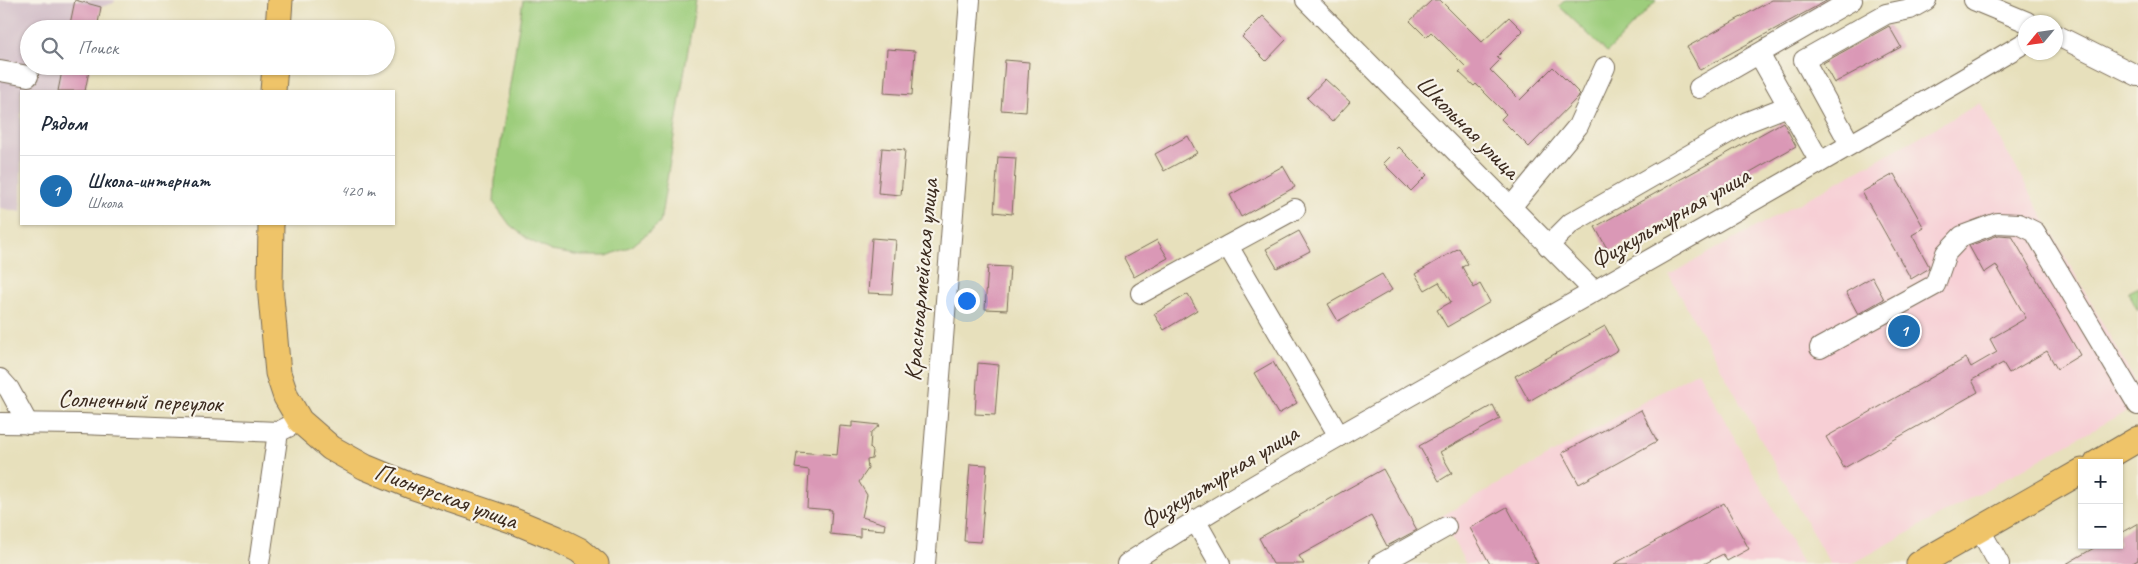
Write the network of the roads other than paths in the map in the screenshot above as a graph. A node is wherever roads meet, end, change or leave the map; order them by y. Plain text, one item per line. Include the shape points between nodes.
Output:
1 (280, 0) edge
2 (970, 0) edge
3 (1306, 0) edge
4 (1852, 0) edge
5 (1926, 0) edge
6 (1974, 0) edge
7 (2018, 18) edge
8 (279, 20) edge
9 (2063, 38) edge
10 (2018, 47) edge
11 (1759, 54) junction
12 (1605, 67) dead end
13 (0, 71) edge
14 (20, 75) edge
15 (22, 75) edge
16 (274, 75) edge
17 (28, 76) dead end
18 (2138, 76) edge
19 (1699, 88) dead end
20 (273, 90) edge
21 (1788, 106) junction
22 (1850, 144) junction
23 (1820, 162) junction
24 (1510, 207) junction
25 (1295, 209) dead end
26 (271, 225) edge
27 (1228, 246) junction
28 (1548, 246) junction
29 (1594, 291) junction
30 (1141, 294) dead end
31 (1820, 348) dead end
32 (0, 379) edge
33 (2138, 405) edge
34 (300, 421) junction
35 (0, 423) edge
36 (28, 424) junction
37 (278, 432) junction
38 (1338, 436) junction
39 (2138, 439) edge
40 (2104, 459) edge
41 (2078, 473) edge
42 (1195, 520) junction
43 (1446, 527) dead end
44 (1980, 530) junction
45 (258, 564) edge
46 (596, 564) edge
47 (925, 564) edge
48 (1127, 564) edge
49 (1220, 564) edge
50 (1380, 564) edge
51 (1920, 564) edge
52 (2000, 564) edge

1 - 8 main road
2 - 47 street, Красноармейская улица
3 - 24 street, Школьная улица
4 - 11 street
5 - 22 street via 1910,10 1886,14 1804,60
6 - 7 street
9 - 18 street
10 - 22 street, Физкультурная улица
11 - 19 street
11 - 21 street
12 - 24 street via 1578,126
13 - 14 street
15 - 17 street
16 - 20 main road
21 - 23 street
21 - 28 street via 1747,122 1579,218
22 - 23 street, Физкультурная улица
23 - 29 street, Физкультурная улица
24 - 28 street, Школьная улица
25 - 27 street
26 - 34 main road, Пионерская улица via 270,286 278,373 286,397
27 - 30 street
27 - 38 street, Физкультурная улица
28 - 29 street, Школьная улица
29 - 38 street, Физкультурная улица
31 - 33 street via 1935,285 1946,253 1962,236 1996,223 2019,224 2035,232
32 - 36 street
34 - 37 street
34 - 46 main road, Пионерская улица via 331,448 365,467 555,538 579,550
35 - 36 street, Солнечный переулок
36 - 37 street, Солнечный переулок
37 - 45 street
38 - 42 street, Физкультурная улица
39 - 40 main road
41 - 44 main road
42 - 48 street, Физкультурная улица
42 - 49 street
43 - 50 street
44 - 51 main road
44 - 52 street

